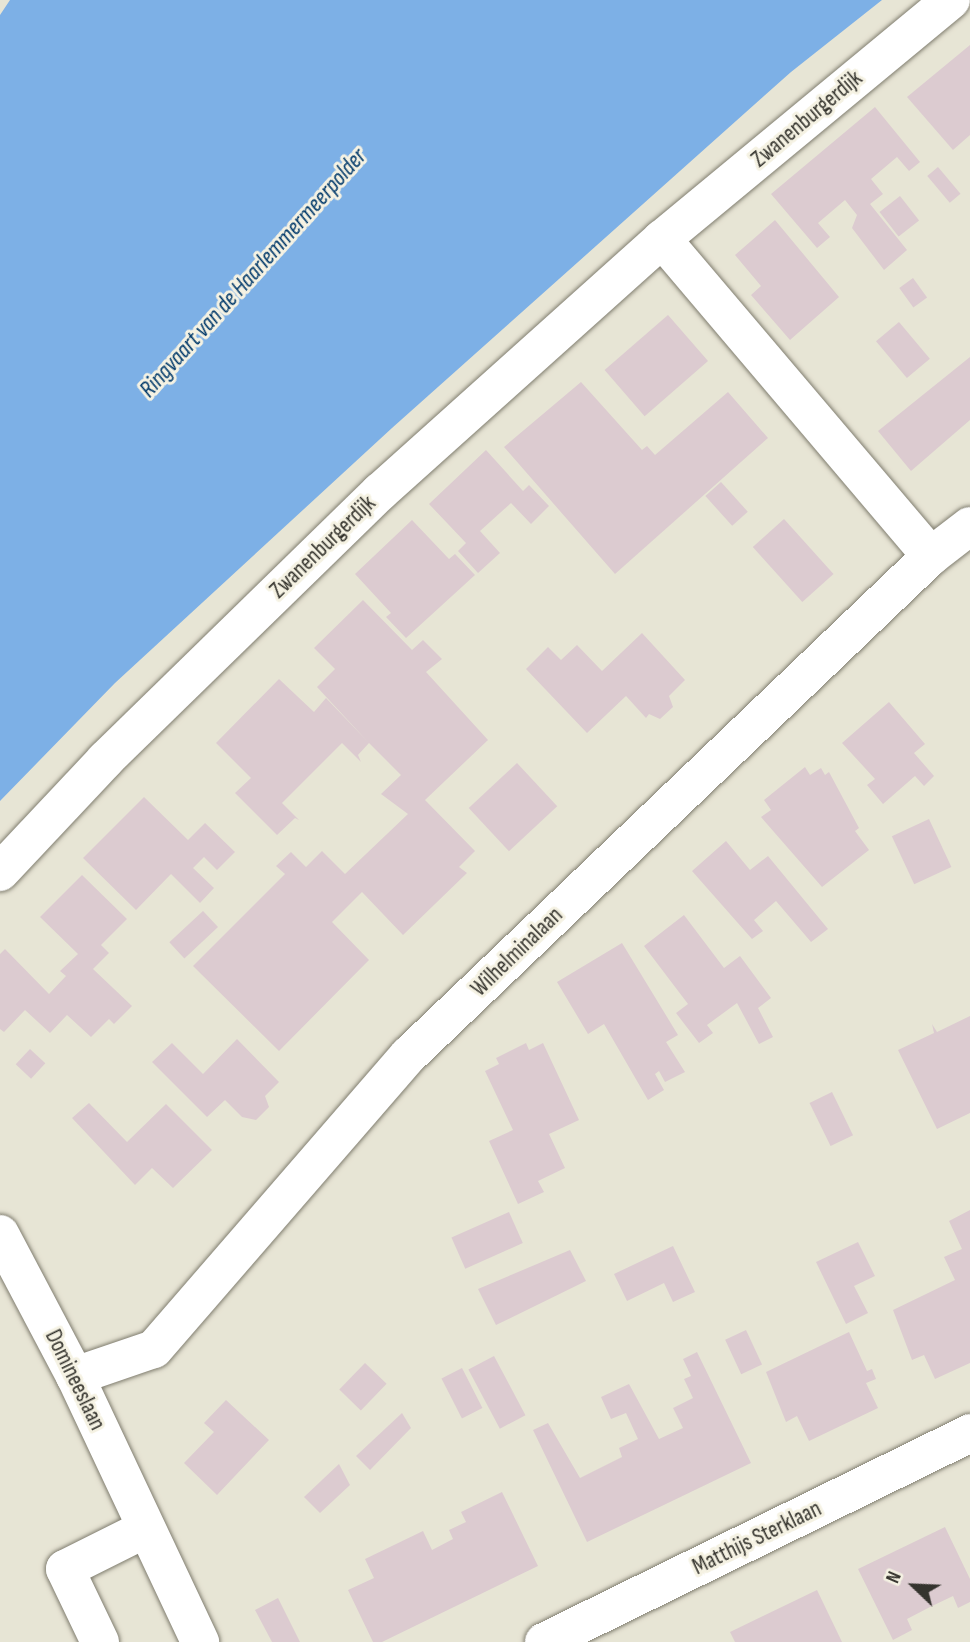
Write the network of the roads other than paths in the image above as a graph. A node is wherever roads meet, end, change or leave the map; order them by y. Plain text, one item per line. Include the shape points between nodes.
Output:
1 (951, 0) edge
2 (662, 239) junction
3 (970, 526) edge
4 (931, 556) junction
5 (0, 872) edge
6 (0, 1234) edge
7 (75, 1376) junction
8 (970, 1433) edge
9 (145, 1529) junction
10 (100, 1642) edge
11 (200, 1642) edge
12 (544, 1642) edge

1 - 2 street, Zwanenburgerdijk
2 - 4 street
2 - 5 street, Zwanenburgerdijk via 380,492 105,760
3 - 4 street, Wilhelminalaan
4 - 7 street, Wilhelminalaan via 409,1055 154,1349
6 - 7 street, Domineeslaan
7 - 9 street, Domineeslaan
8 - 12 street, Matthijs Sterklaan
9 - 10 street via 65,1569
9 - 11 street, Domineeslaan

